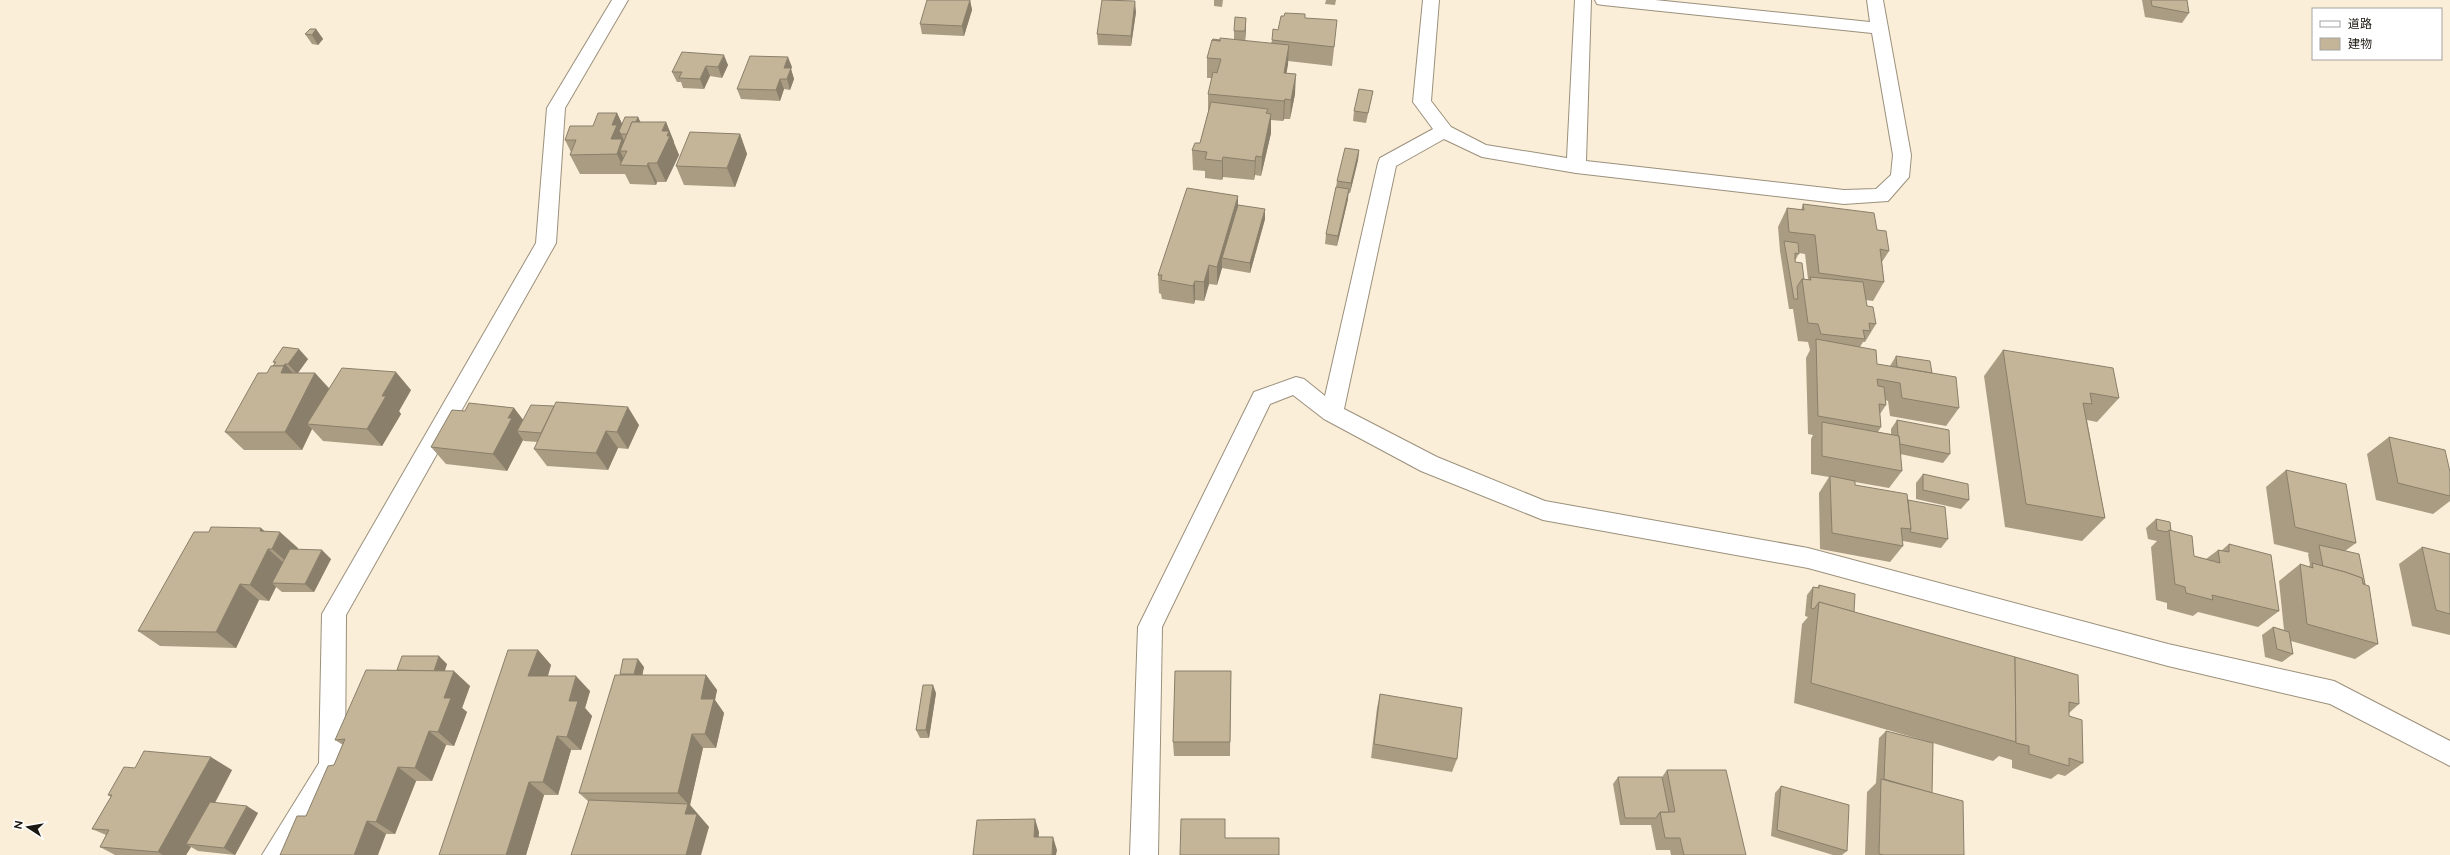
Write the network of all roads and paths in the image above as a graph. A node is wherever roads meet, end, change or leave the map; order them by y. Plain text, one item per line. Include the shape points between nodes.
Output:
1 (620, 0) edge
2 (1431, 0) edge
3 (1583, 0) edge
4 (1603, 0) edge
5 (1875, 0) edge
6 (1880, 28) junction
7 (1444, 131) junction
8 (1576, 166) junction
9 (1332, 413) junction
10 (2450, 754) edge
11 (276, 855) edge
12 (1144, 855) edge

1 - 11 street via 556,108 546,243 334,614 332,766
2 - 7 street via 1422,102
3 - 8 street
4 - 6 street
5 - 6 street
6 - 8 street via 1902,155 1900,177 1881,196 1844,197
7 - 8 street via 1482,151
7 - 9 street via 1387,163
9 - 10 street via 1429,464 1543,510 1808,558 2168,655 2334,693
9 - 12 street via 1296,385 1262,398 1150,627

